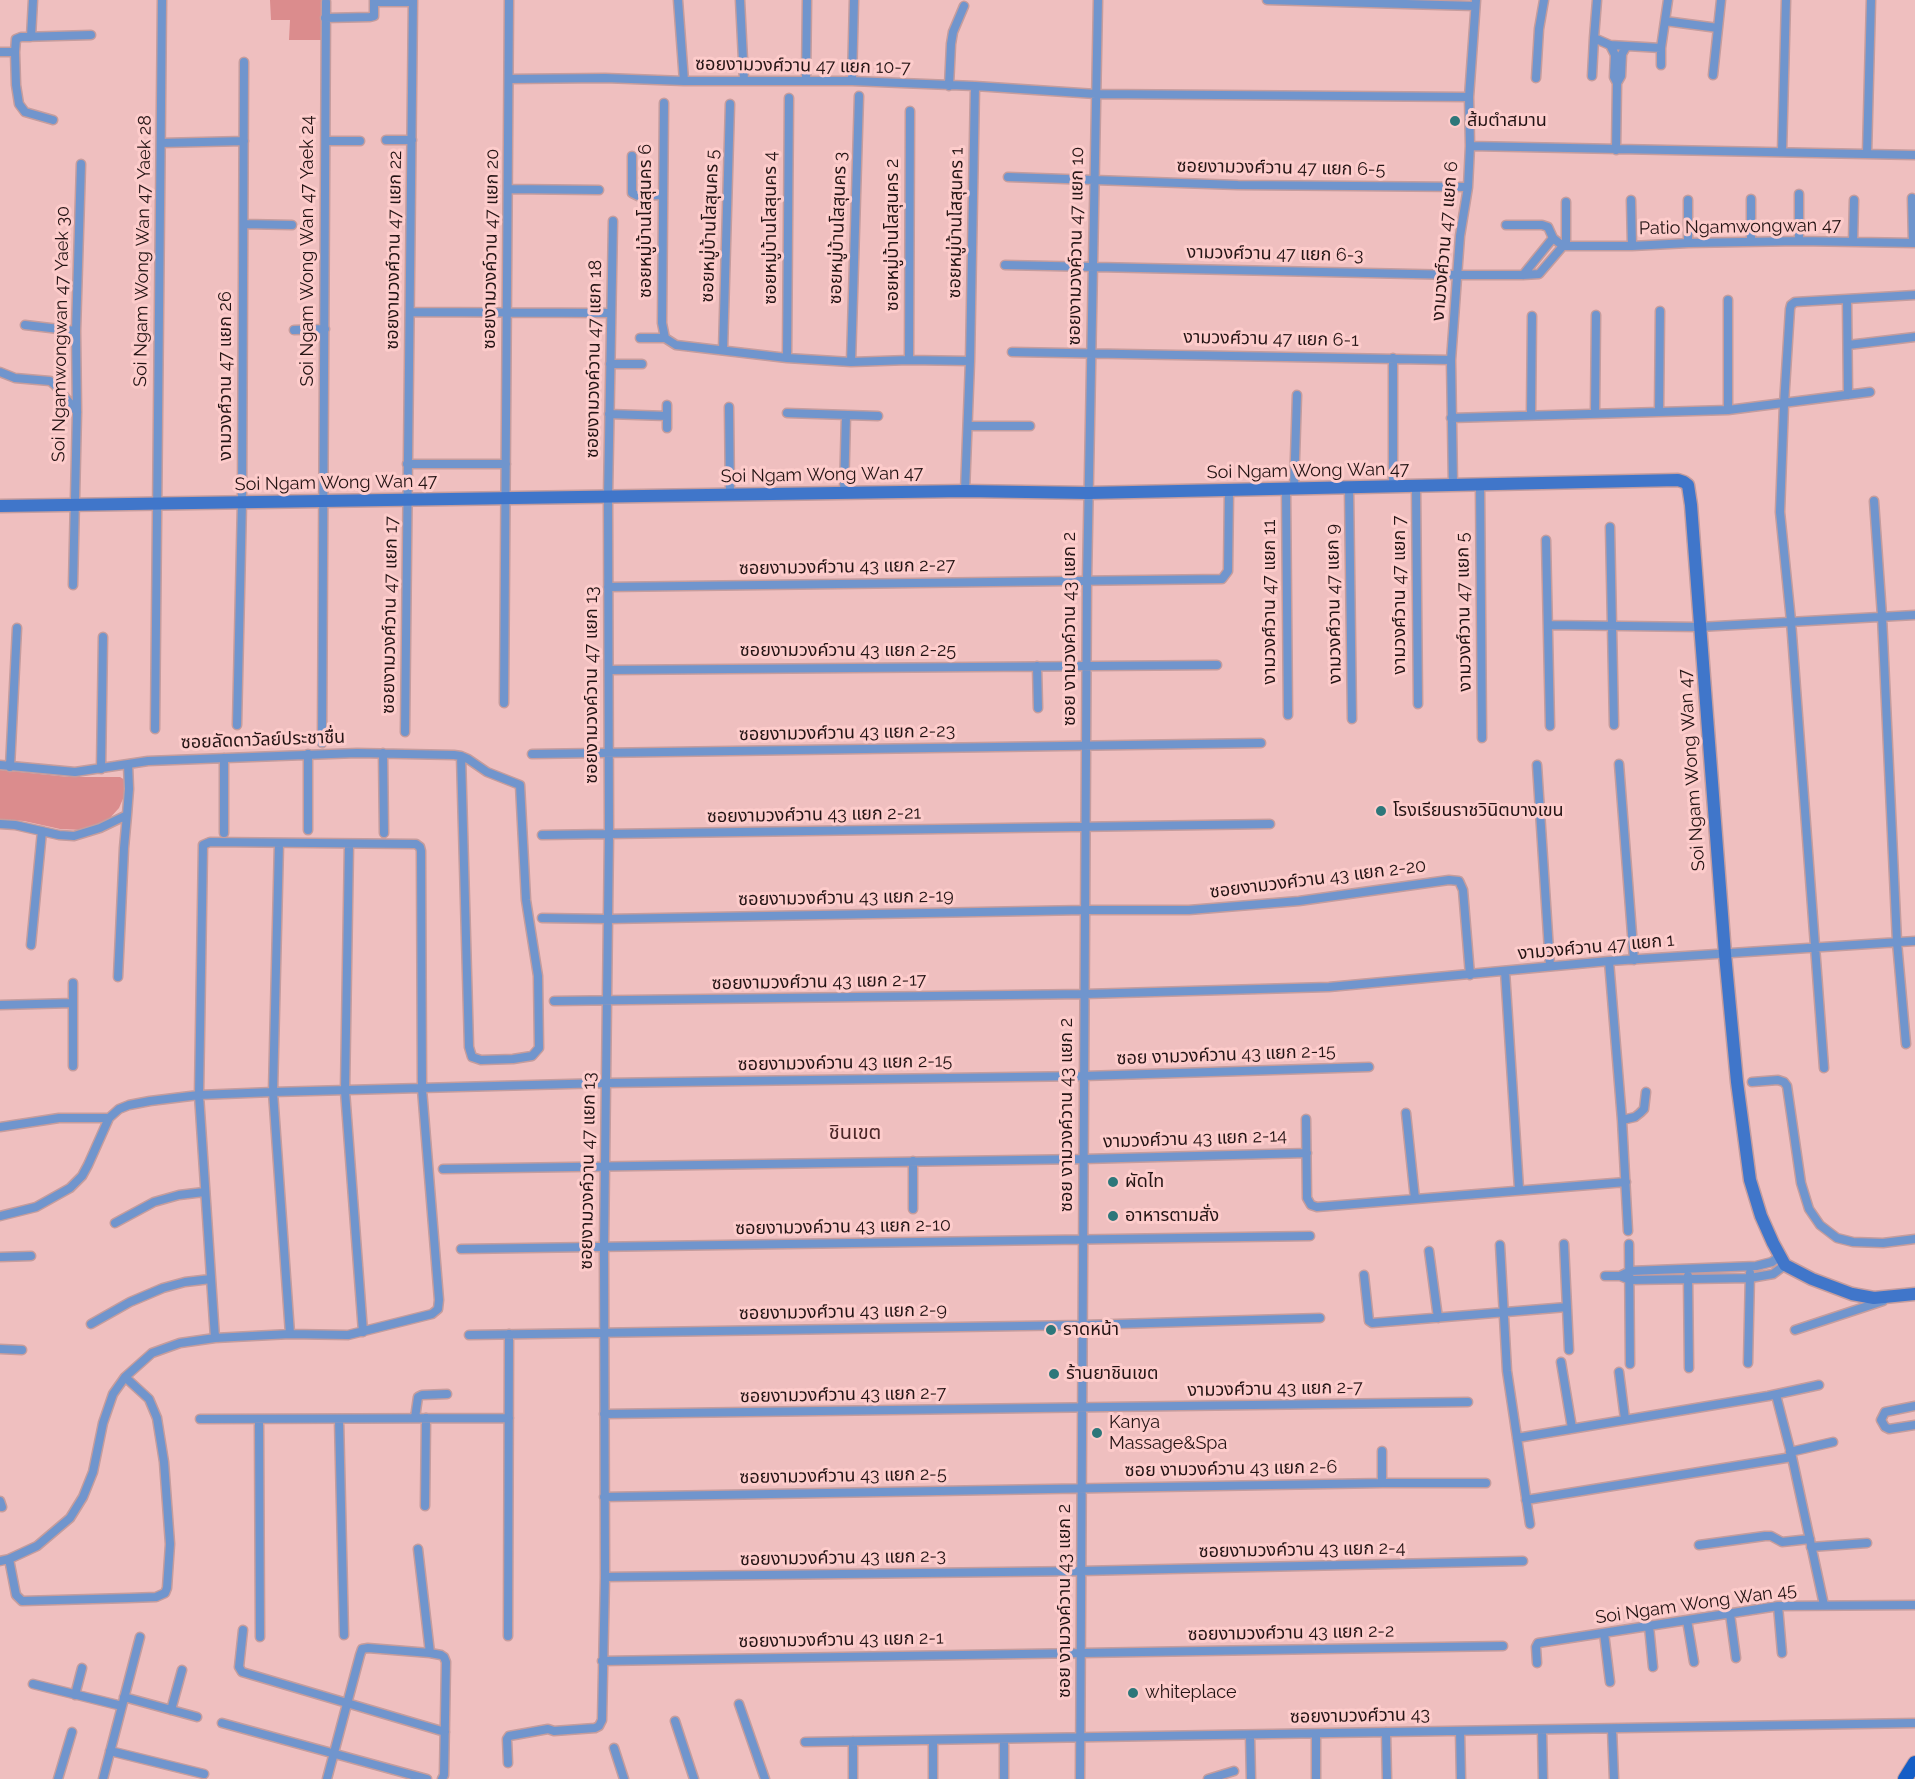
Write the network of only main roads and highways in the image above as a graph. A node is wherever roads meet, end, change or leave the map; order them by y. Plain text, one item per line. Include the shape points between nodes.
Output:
1 (1915, 1763) edge
2 (1905, 1779) edge

1 - 2 main road

